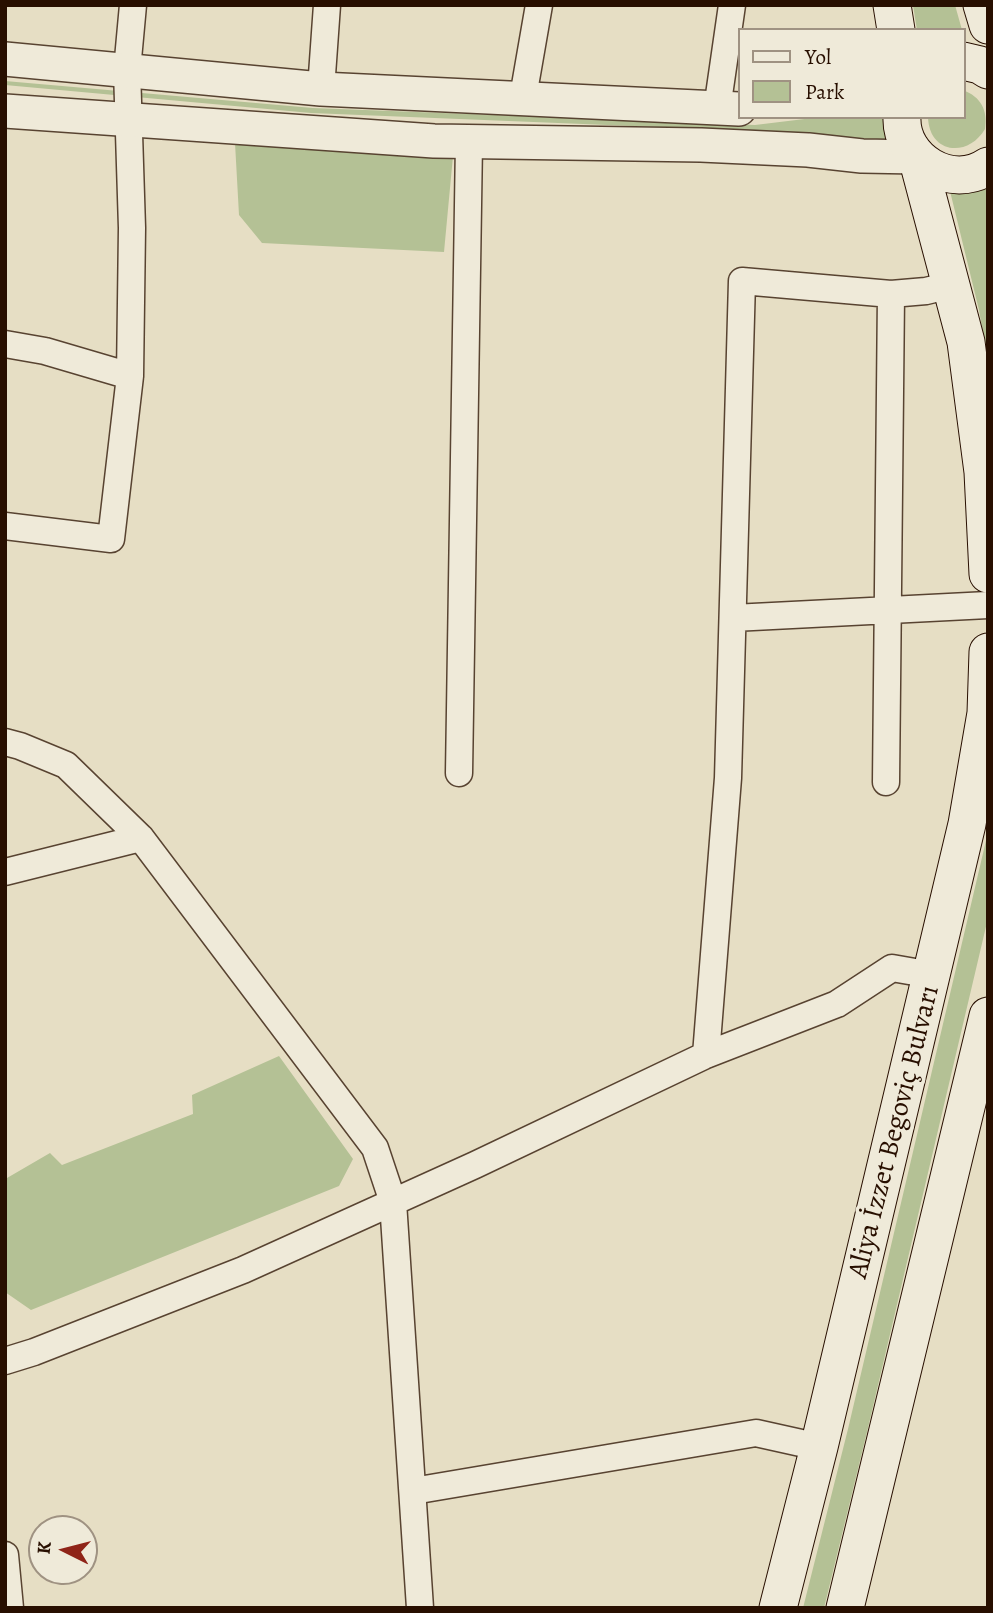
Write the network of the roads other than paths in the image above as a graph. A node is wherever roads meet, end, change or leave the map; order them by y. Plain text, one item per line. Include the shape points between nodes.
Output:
1 (133, 5) edge
2 (327, 5) edge
3 (539, 5) edge
4 (732, 5) edge
5 (892, 5) edge
6 (982, 5) edge
7 (988, 24) edge
8 (896, 28) edge
9 (5, 59) edge
10 (965, 61) edge
11 (127, 70) junction
12 (988, 70) edge
13 (321, 89) junction
14 (523, 97) junction
15 (728, 109) edge
16 (5, 111) edge
17 (902, 119) edge
18 (128, 120) junction
19 (469, 142) junction
20 (917, 157) junction
21 (988, 166) edge
22 (951, 285) junction
23 (891, 294) junction
24 (5, 344) edge
25 (130, 376) junction
26 (5, 526) edge
27 (988, 574) edge
28 (988, 605) edge
29 (887, 608) junction
30 (733, 618) junction
31 (988, 652) edge
32 (5, 742) edge
33 (459, 773) dead end
34 (886, 782) dead end
35 (141, 838) junction
36 (5, 872) edge
37 (932, 975) junction
38 (988, 1016) edge
39 (706, 1055) junction
40 (393, 1202) junction
41 (5, 1361) edge
42 (819, 1447) junction
43 (413, 1491) junction
44 (5, 1555) edge
45 (10, 1608) edge
46 (420, 1608) edge
47 (778, 1608) edge
48 (845, 1608) edge

1 - 11 street
2 - 13 street
3 - 14 street
4 - 15 street
5 - 8 main road
6 - 7 main road
9 - 11 street
10 - 12 main road
11 - 13 street
11 - 18 street
13 - 14 street
14 - 15 street
16 - 18 street
17 - 20 main road via 907,142
18 - 19 street
18 - 25 street
19 - 20 street via 701,145
19 - 33 street
20 - 21 main road via 948,174 966,175
20 - 22 main road
22 - 23 street
22 - 27 main road via 966,342
23 - 29 street
23 - 30 street via 742,281
24 - 25 street
25 - 26 street via 111,540
28 - 29 street
29 - 30 street
29 - 34 street
30 - 39 street via 728,778
31 - 37 main road, Aliya İzzet Begoviç Bulvarı via 986,713 967,824
32 - 35 street via 66,765
35 - 36 street
35 - 40 street via 375,1148
37 - 39 street via 892,968 837,1004
37 - 42 main road, Aliya İzzet Begoviç Bulvarı
38 - 48 main road
39 - 40 street
40 - 41 street via 243,1270
40 - 43 street
42 - 43 street via 756,1433
42 - 47 main road, Aliya İzzet Begoviç Bulvarı
43 - 46 street
44 - 45 street

